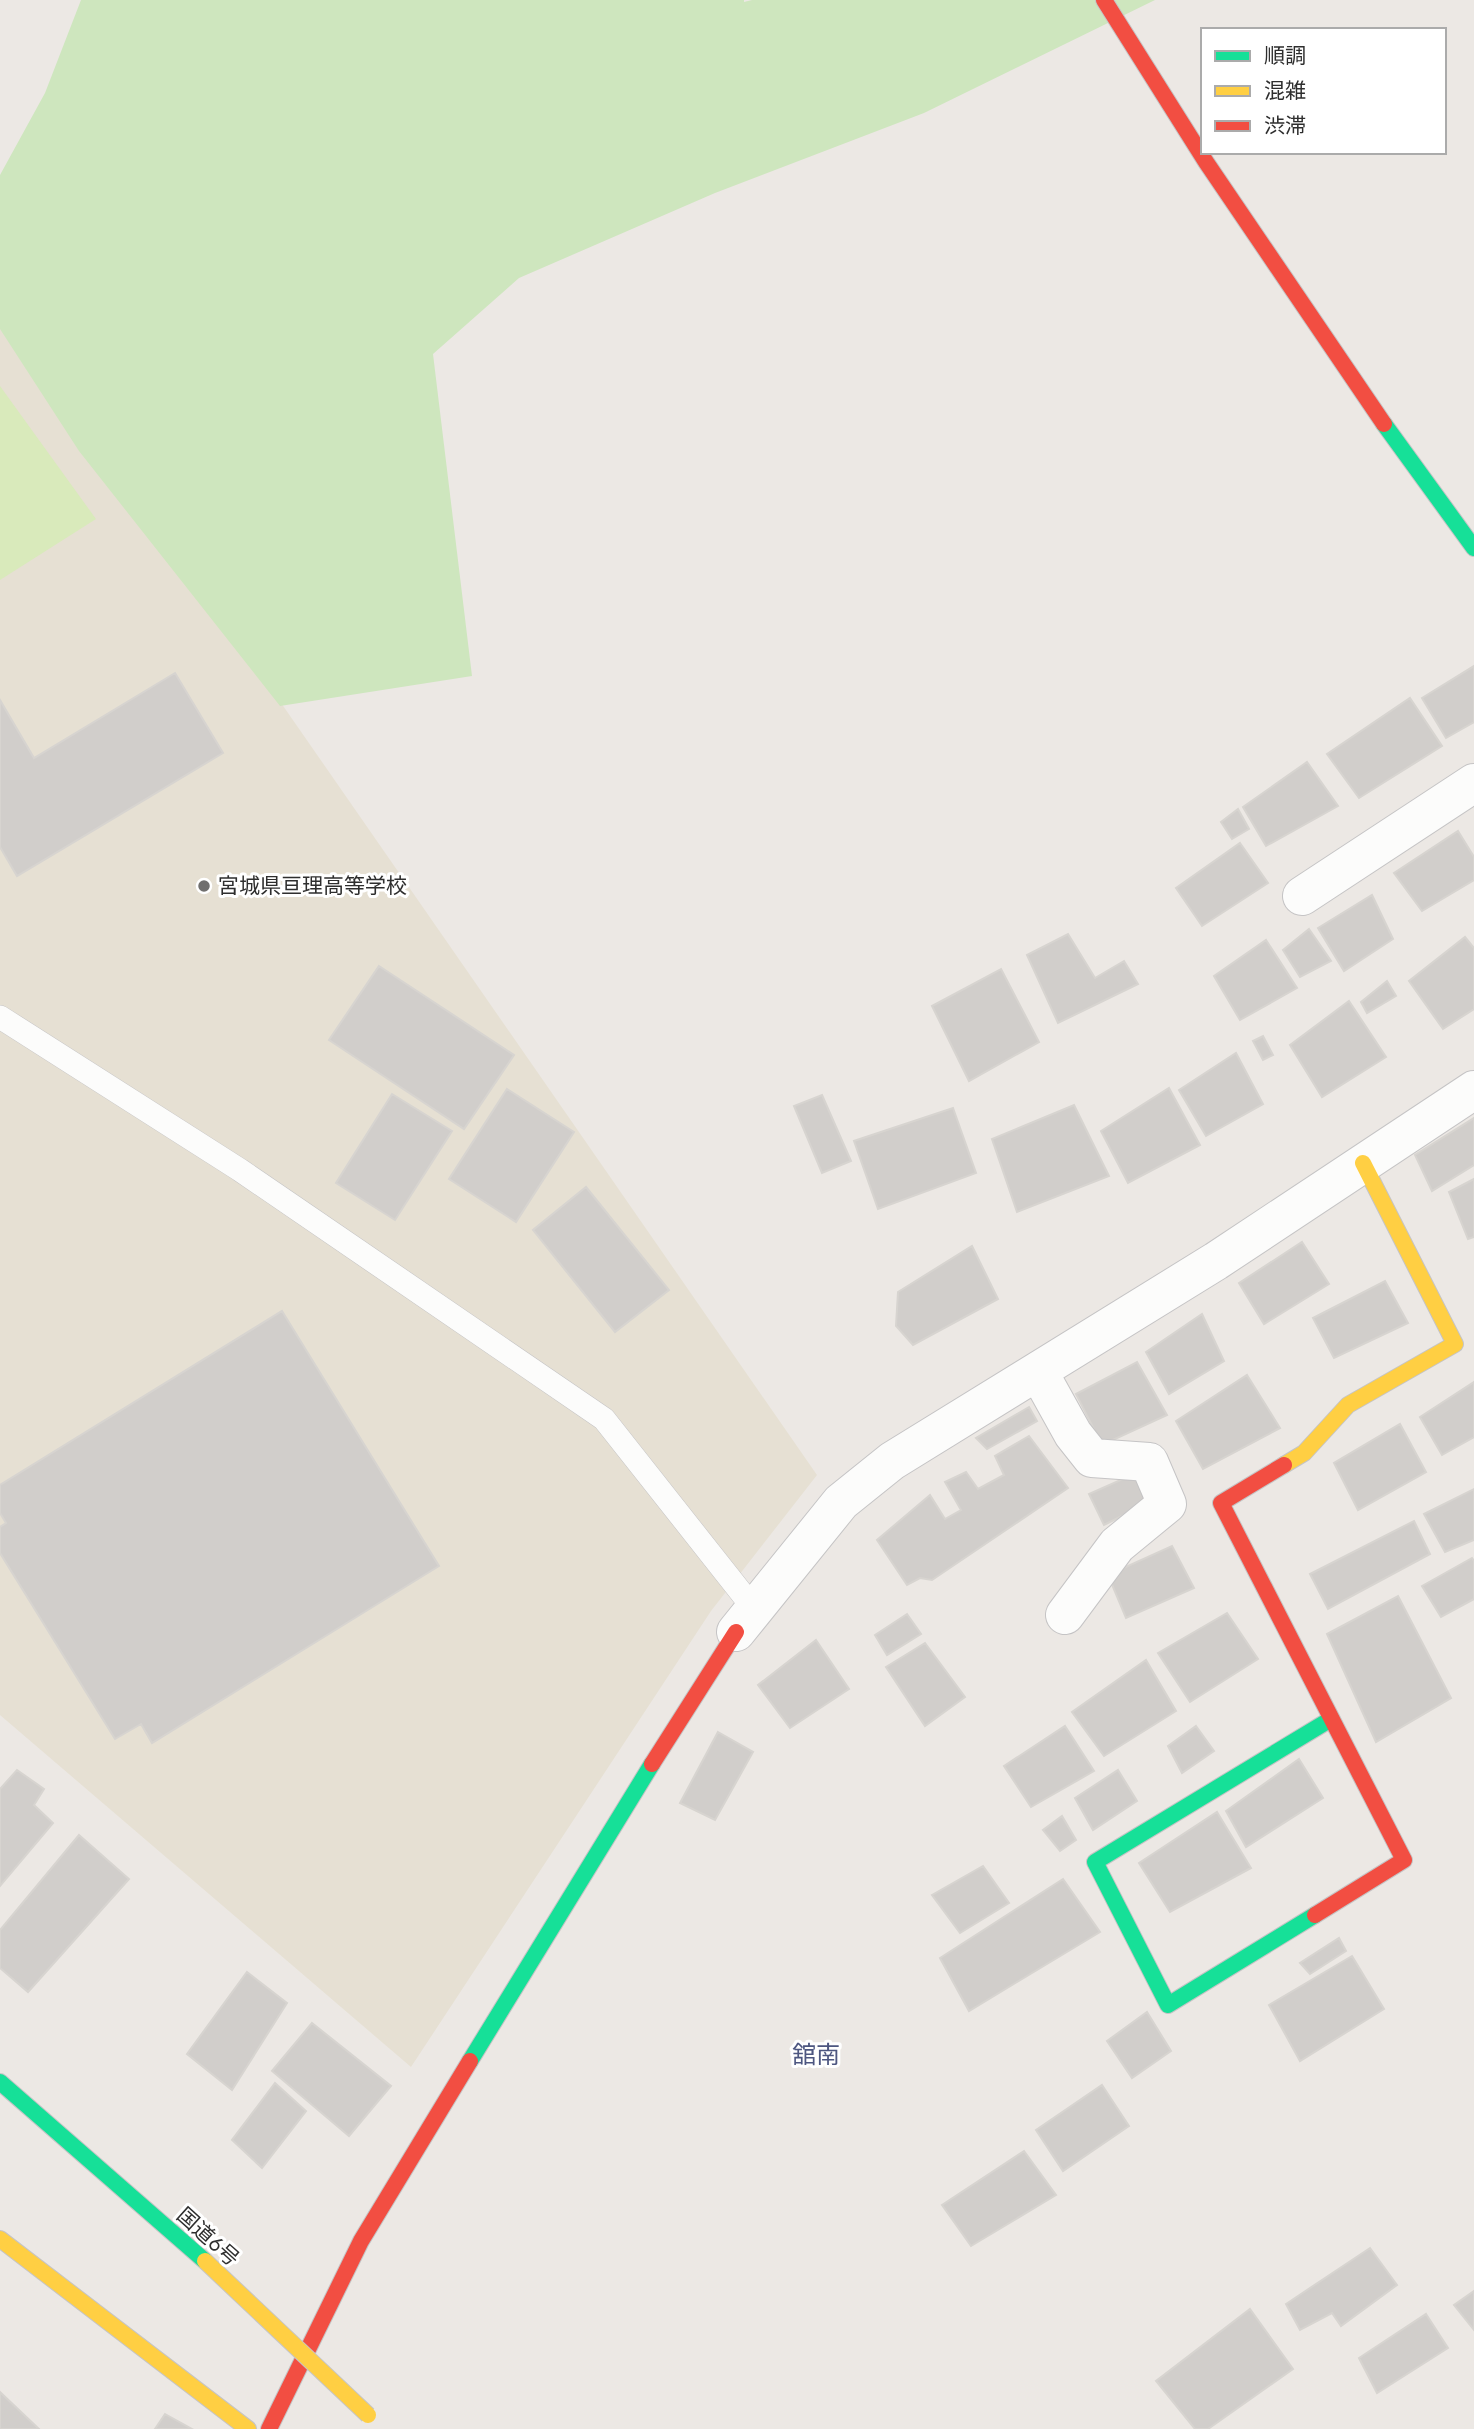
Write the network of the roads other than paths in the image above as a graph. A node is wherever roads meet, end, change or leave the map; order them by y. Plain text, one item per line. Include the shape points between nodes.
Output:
1 (1104, 0) edge
2 (1474, 548) edge
3 (1474, 783) edge
4 (1302, 896) dead end
5 (0, 1017) edge
6 (1474, 1090) edge
7 (1363, 1163) junction
8 (1464, 1343) edge
9 (1038, 1371) junction
10 (1065, 1615) dead end
11 (746, 1621) junction
12 (1331, 1718) junction
13 (0, 2082) edge
14 (0, 2239) edge
15 (248, 2429) edge
16 (269, 2429) edge
17 (382, 2429) edge

1 - 2 main road via 1361,393
3 - 4 street
5 - 11 lane via 240,1170 604,1419
6 - 7 street
7 - 8 main road
7 - 9 street
8 - 12 main road via 1348,1405 1304,1452 1221,1503
9 - 10 street via 1091,1458 1149,1462 1167,1504 1117,1545
9 - 11 street via 892,1461 841,1502
11 - 16 main road via 573,1890 361,2241
12 - 12 main road via 1404,1860 1168,2005 1095,1862
13 - 17 main road, 国道6号, bridge via 205,2261
14 - 15 main road

